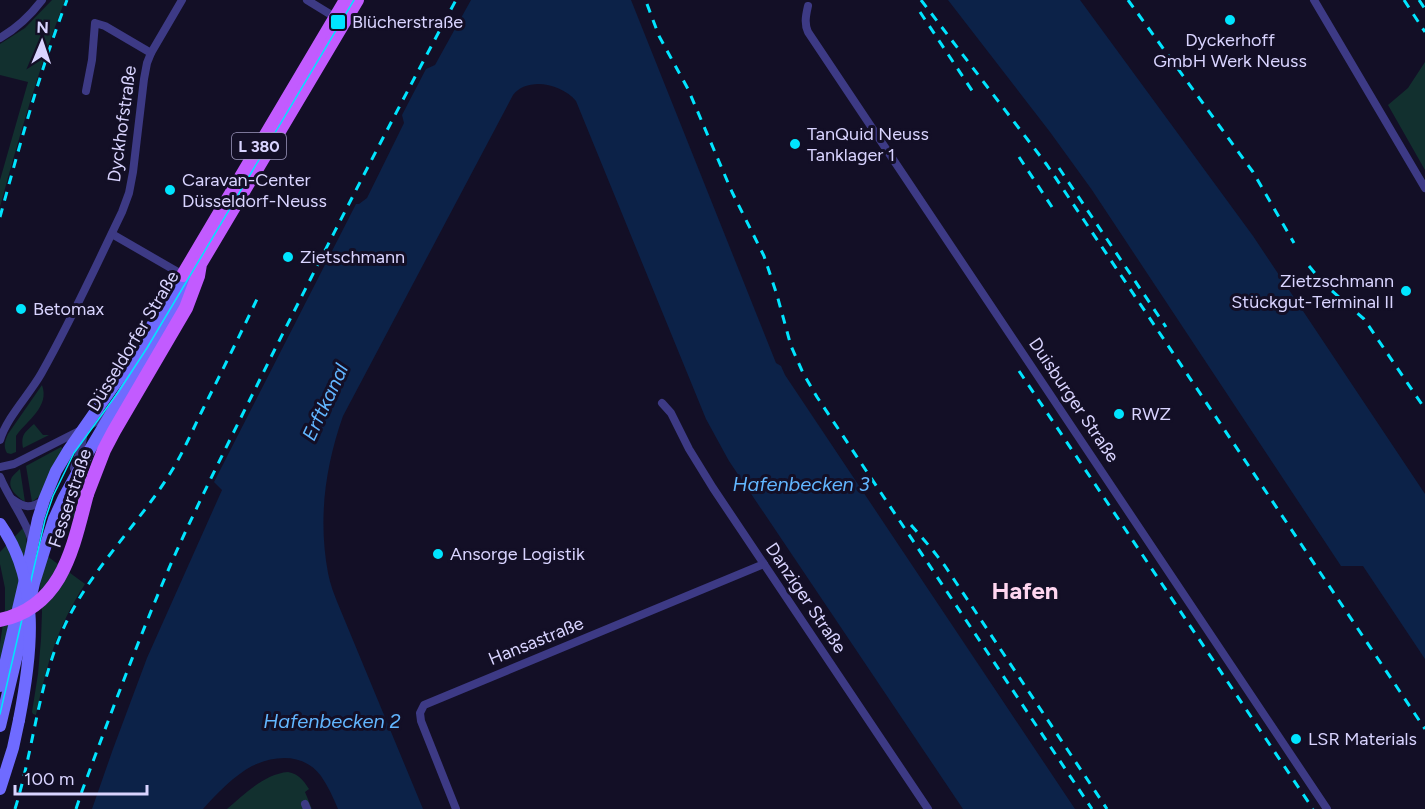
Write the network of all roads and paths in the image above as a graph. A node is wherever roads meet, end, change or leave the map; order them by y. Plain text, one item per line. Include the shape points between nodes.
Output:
1 (42, 0) edge
2 (183, 0) edge
3 (345, 0) edge
4 (357, 0) edge
5 (1314, 0) edge
6 (313, 1) edge
7 (808, 6) dead end
8 (340, 20) junction
9 (0, 38) edge
10 (151, 53) junction
11 (86, 91) dead end
12 (1425, 188) edge
13 (112, 234) junction
14 (200, 264) junction
15 (183, 275) junction
16 (662, 403) dead end
17 (114, 408) junction
18 (83, 428) junction
19 (0, 440) edge
20 (0, 467) edge
21 (0, 477) edge
22 (10, 497) junction
23 (64, 497) junction
24 (44, 500) junction
25 (0, 524) edge
26 (32, 542) junction
27 (764, 564) junction
28 (0, 620) edge
29 (0, 686) edge
30 (0, 726) edge
31 (0, 789) edge
32 (456, 809) edge
33 (927, 809) edge
34 (1327, 809) edge

1 - 9 street via 23,22
2 - 10 street, Dyckhofstraße
3 - 8 main road, Düsseldorfer Straße / L 380
4 - 8 main road, Düsseldorfer Straße / L 380
5 - 12 street
6 - 8 street
7 - 34 street, Duisburger Straße via 808,32
8 - 14 main road, Düsseldorfer Straße / L 380
8 - 15 main road, Düsseldorfer Straße / L 380
10 - 11 street, Dyckhofstraße via 95,23
10 - 13 street, Dyckhofstraße via 145,69 131,183
13 - 15 street
13 - 19 street, Dyckhofstraße via 56,346
14 - 17 main road, Düsseldorfer Straße / L 380
14 - 28 main road, Fesserstraße, bridge via 186,309 104,450 62,574 33,606
15 - 18 main road, Düsseldorfer Straße / L 380 via 128,365
16 - 27 street, Danziger Straße
17 - 18 street
17 - 23 main road, Düsseldorfer Straße / L 380
18 - 20 street via 14,464
18 - 23 street via 81,448
18 - 24 main road, Düsseldorfer Straße / L 380 via 56,471
21 - 22 street
22 - 24 street via 28,507
22 - 26 street
23 - 30 main road, Düsseldorfer Straße / L 380 via 34,583
24 - 26 main road, Düsseldorfer Straße / L 380
25 - 31 main road, bridge via 22,568 30,615 20,720
26 - 29 main road, Düsseldorfer Straße / L 380
27 - 32 street, Hansastraße via 424,705 421,721
27 - 33 street, Danziger Straße

